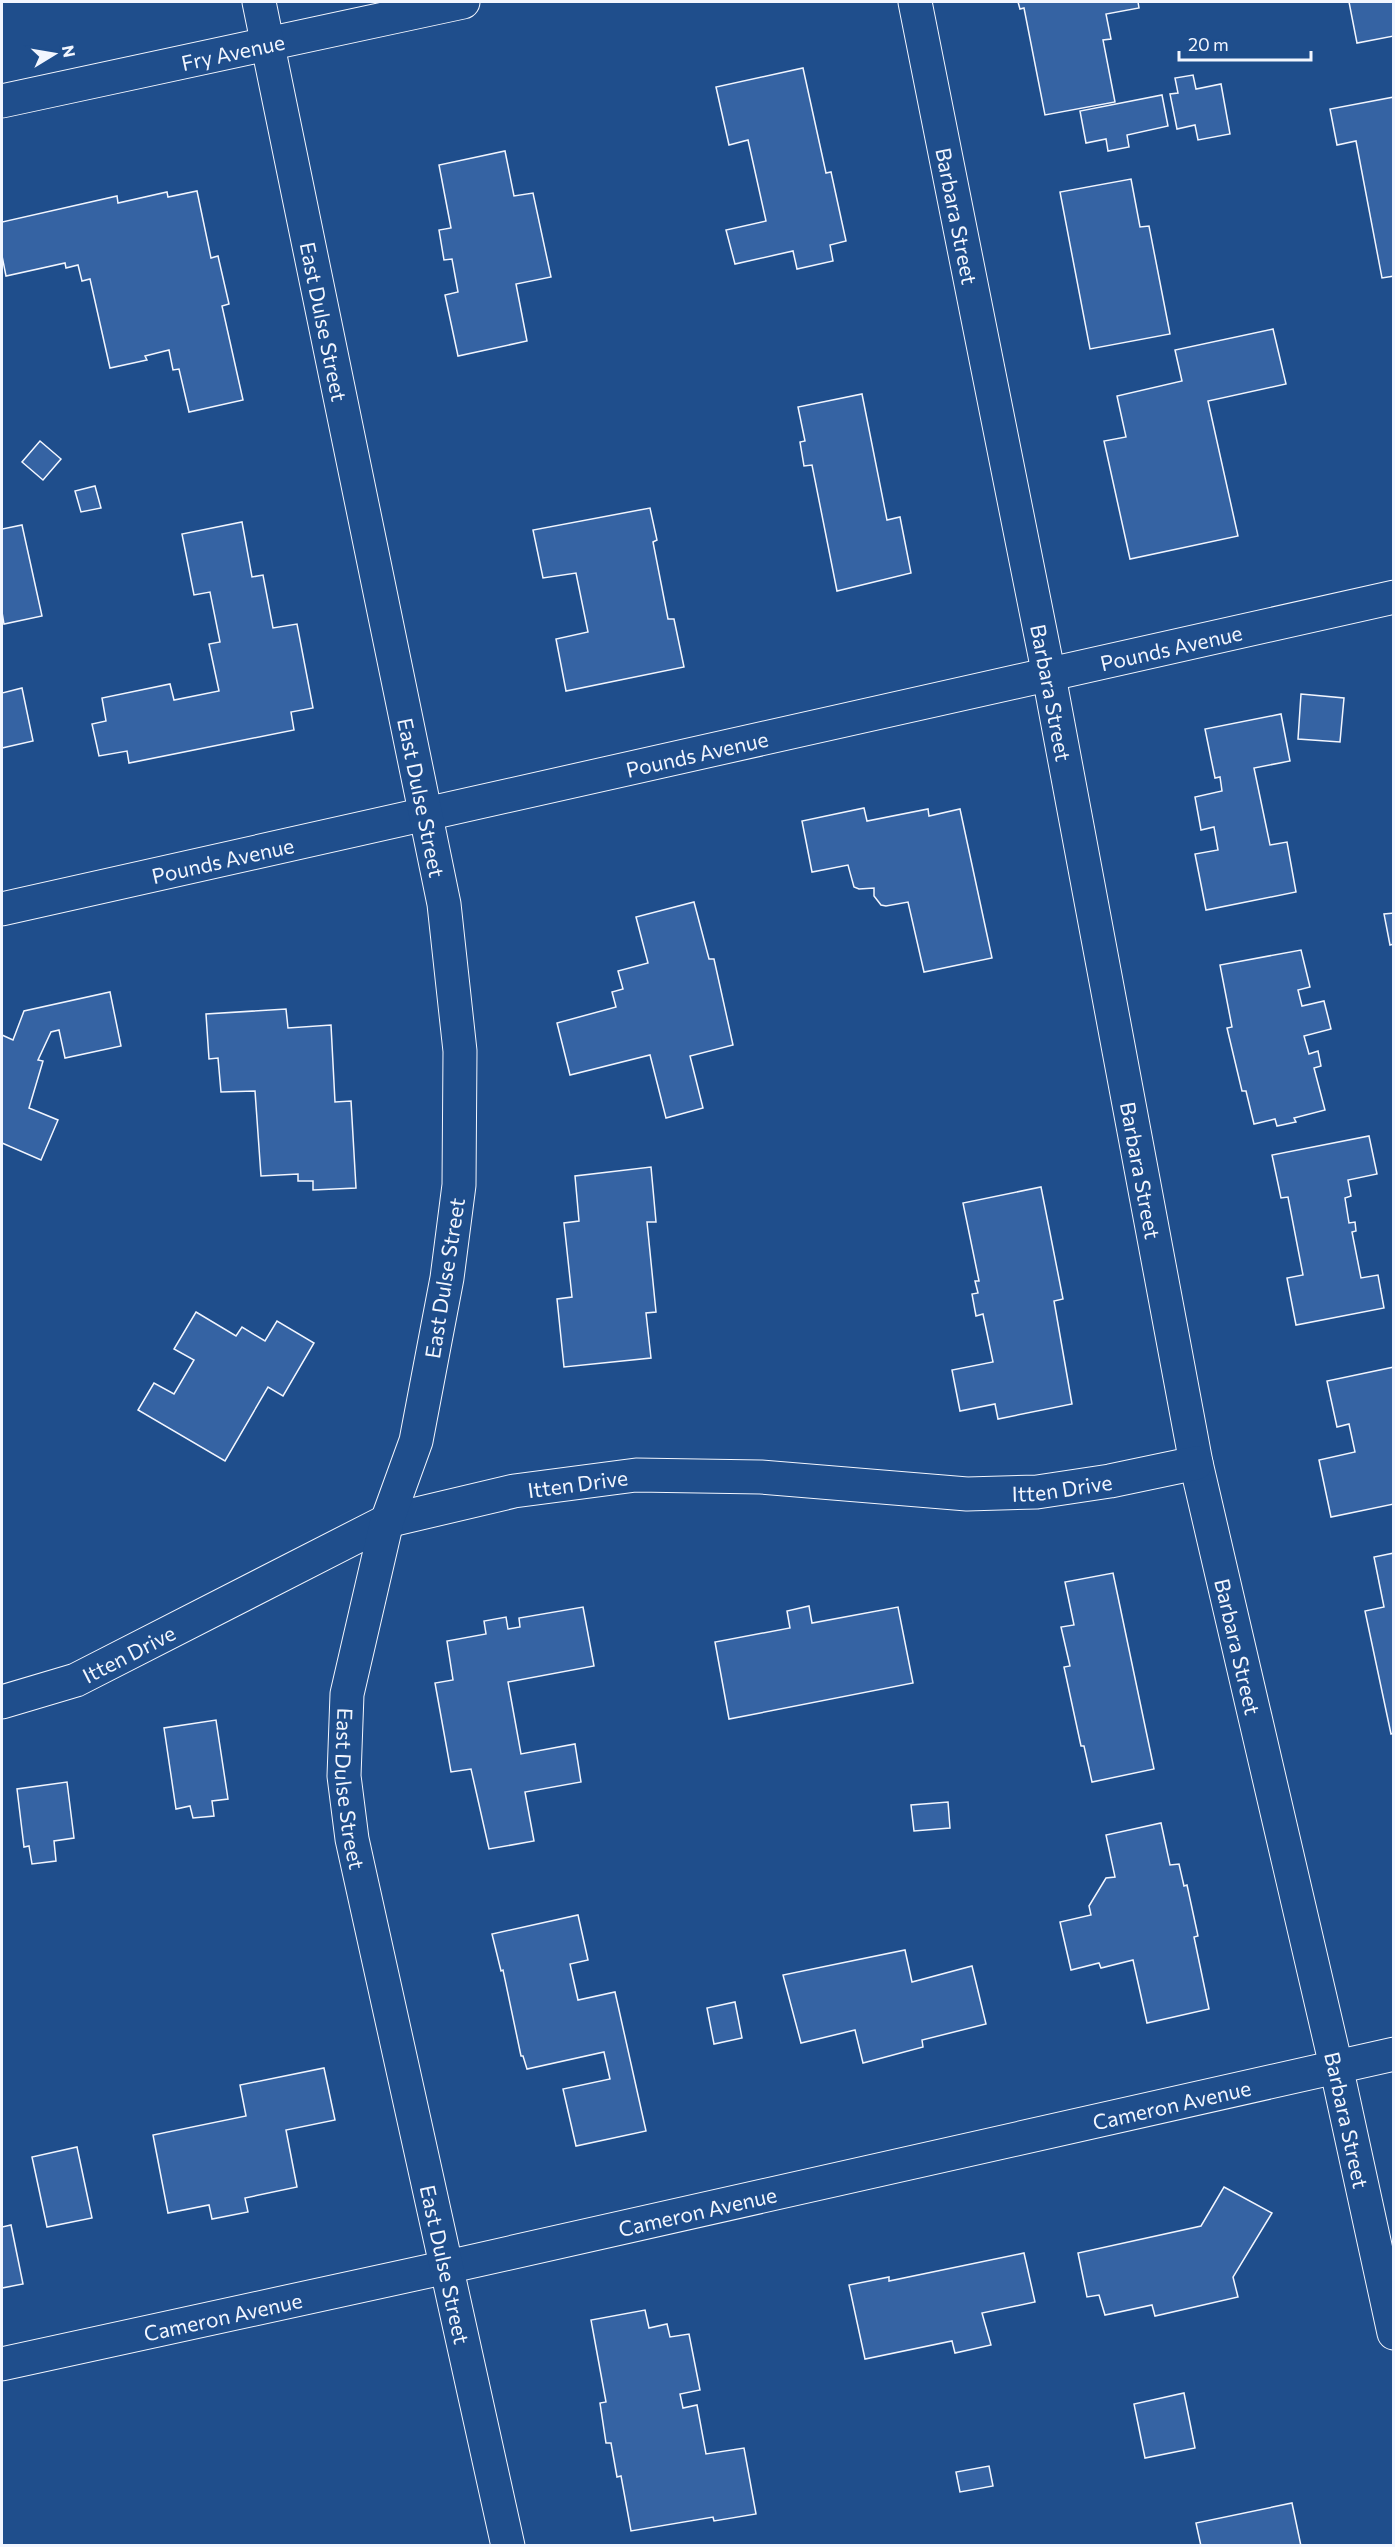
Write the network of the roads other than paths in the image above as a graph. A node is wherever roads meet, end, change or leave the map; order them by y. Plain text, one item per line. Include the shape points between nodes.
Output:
1 (259, 2) edge
2 (462, 2) edge
3 (915, 2) edge
4 (268, 44) junction
5 (2, 101) edge
6 (1394, 597) edge
7 (1049, 676) junction
8 (427, 814) junction
9 (2, 909) edge
10 (1196, 1462) junction
11 (387, 1521) junction
12 (2, 1702) edge
13 (1394, 2054) edge
14 (1336, 2066) junction
15 (447, 2267) junction
16 (1394, 2333) edge
17 (2, 2364) edge
18 (508, 2546) edge

1 - 4 street, East Dulse Street
2 - 4 street, Fry Avenue
3 - 7 street, Barbara Street
4 - 5 street, Fry Avenue
4 - 8 street, East Dulse Street
6 - 7 street, Pounds Avenue
7 - 8 street, Pounds Avenue
7 - 10 street, Barbara Street
8 - 9 street, Pounds Avenue
8 - 11 street, East Dulse Street via 444,904 460,1051 459,1185 447,1278 416,1441
10 - 11 street, Itten Drive via 1037,1492 968,1494 761,1477 636,1475 514,1491
10 - 14 street, Barbara Street
11 - 12 street, Itten Drive via 76,1680
11 - 15 street, East Dulse Street via 347,1694 344,1776 352,1839
13 - 14 street, Cameron Avenue
14 - 15 street, Cameron Avenue
14 - 16 street, Barbara Street
15 - 17 street, Cameron Avenue
15 - 18 street, East Dulse Street

